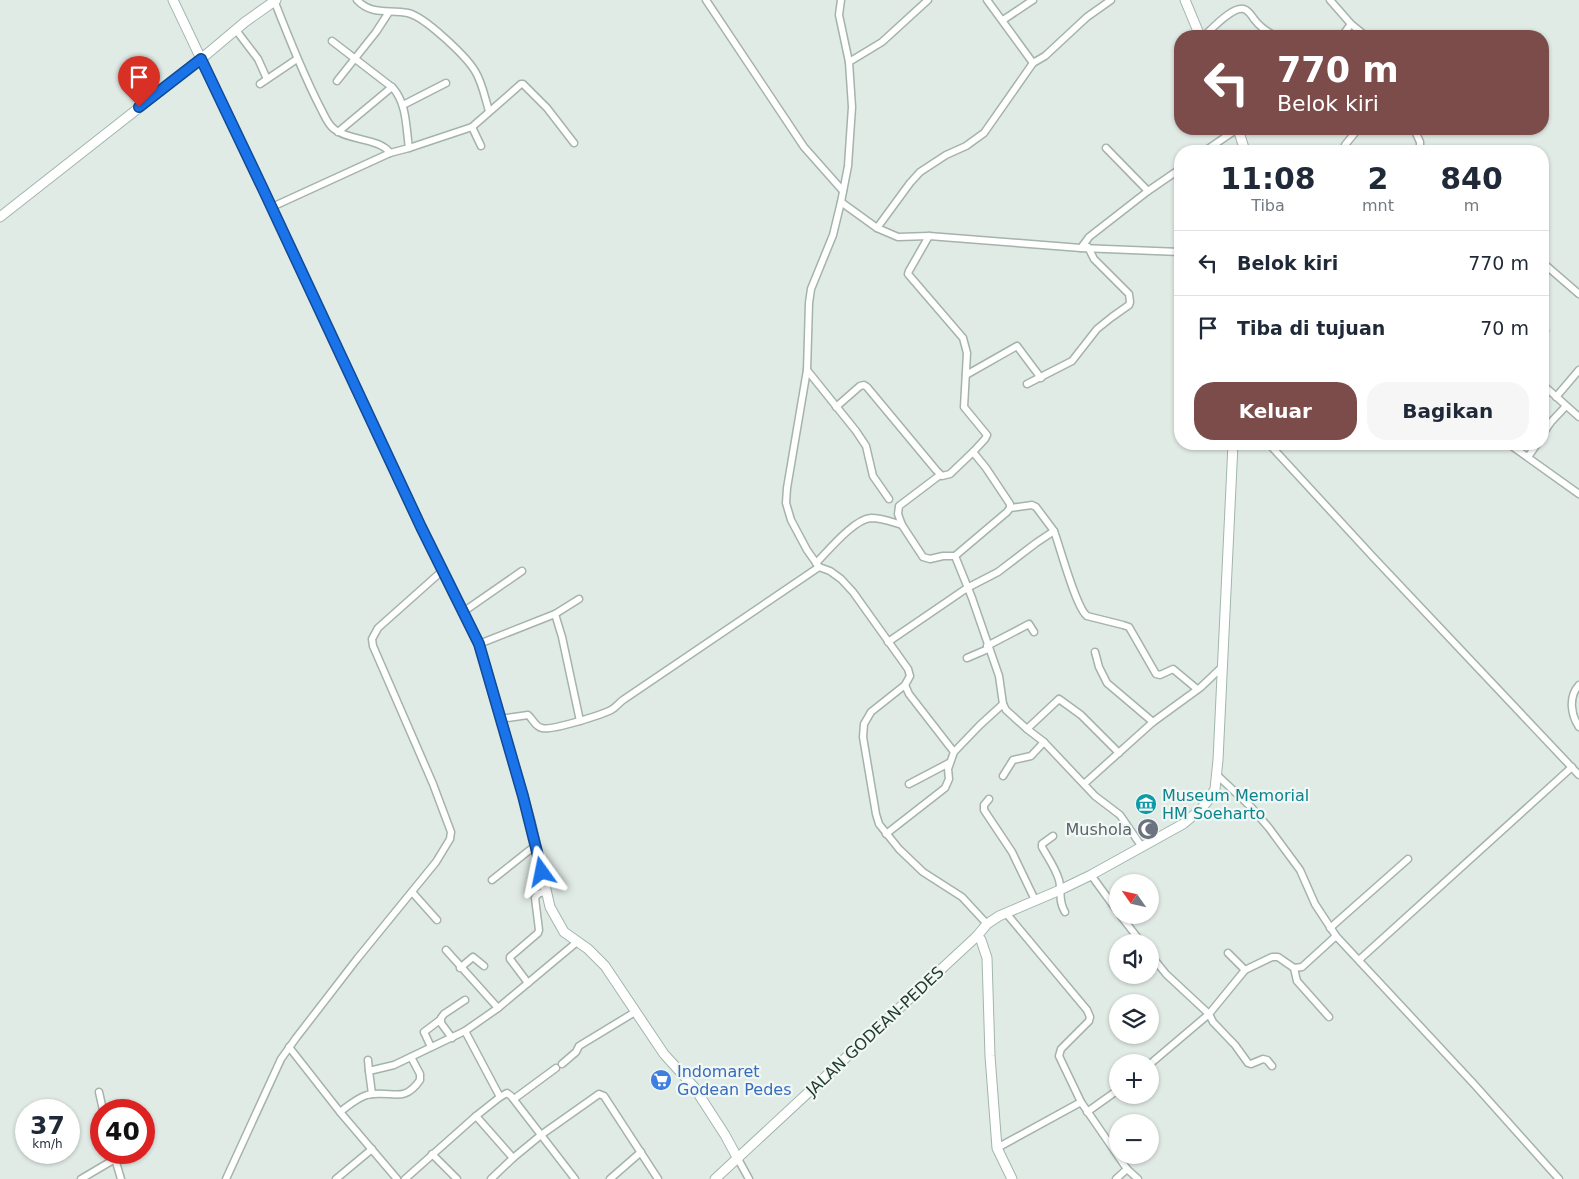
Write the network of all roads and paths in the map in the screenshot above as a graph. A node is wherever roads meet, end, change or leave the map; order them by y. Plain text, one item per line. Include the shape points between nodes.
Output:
1 (173, 0) edge
2 (275, 0) edge
3 (357, 0) edge
4 (706, 0) edge
5 (841, 0) edge
6 (928, 0) edge
7 (987, 0) edge
8 (1033, 0) edge
9 (1110, 0) edge
10 (1185, 0) edge
11 (1330, 0) edge
12 (389, 12) junction
13 (1003, 20) junction
14 (1351, 24) junction
15 (236, 30) junction
16 (1198, 30) edge
17 (1211, 30) edge
18 (1266, 30) edge
19 (1346, 30) edge
20 (1358, 30) edge
21 (332, 41) dead end
22 (201, 59) junction
23 (297, 59) junction
24 (355, 59) junction
25 (849, 62) junction
26 (1033, 63) junction
27 (267, 79) junction
28 (337, 81) dead end
29 (446, 83) dead end
30 (260, 84) dead end
31 (392, 87) junction
32 (403, 104) junction
33 (489, 111) junction
34 (472, 127) junction
35 (338, 132) junction
36 (1228, 135) edge
37 (1353, 135) edge
38 (574, 144) dead end
39 (1214, 145) edge
40 (1345, 145) edge
41 (481, 146) dead end
42 (409, 148) junction
43 (1106, 148) dead end
44 (390, 153) junction
45 (1174, 172) edge
46 (843, 191) junction
47 (1148, 191) junction
48 (841, 202) junction
49 (272, 207) junction
50 (0, 217) edge
51 (877, 228) junction
52 (928, 236) junction
53 (1085, 248) junction
54 (1174, 252) edge
55 (1549, 268) edge
56 (1579, 294) edge
57 (807, 370) junction
58 (1579, 370) edge
59 (966, 374) junction
60 (1041, 378) junction
61 (1027, 384) dead end
62 (1549, 390) edge
63 (1556, 397) junction
64 (836, 406) junction
65 (1566, 406) junction
66 (1579, 417) edge
67 (1549, 425) edge
68 (1233, 450) edge
69 (1275, 450) edge
70 (1517, 450) edge
71 (1533, 450) edge
72 (973, 452) junction
73 (1528, 458) junction
74 (940, 474) junction
75 (1579, 494) edge
76 (889, 499) dead end
77 (1010, 508) junction
78 (902, 525) junction
79 (1054, 531) junction
80 (955, 556) junction
81 (817, 565) junction
82 (442, 571) junction
83 (522, 571) dead end
84 (967, 588) junction
85 (579, 598) dead end
86 (464, 612) junction
87 (555, 614) junction
88 (1034, 632) dead end
89 (888, 642) junction
90 (479, 644) junction
91 (988, 648) junction
92 (1095, 652) dead end
93 (967, 658) dead end
94 (1222, 667) junction
95 (1579, 684) edge
96 (905, 685) junction
97 (1197, 690) junction
98 (1003, 704) junction
99 (500, 719) junction
100 (580, 721) junction
101 (1153, 722) junction
102 (1579, 727) edge
103 (1027, 730) junction
104 (1044, 742) junction
105 (954, 752) junction
106 (1119, 752) junction
107 (949, 763) junction
108 (1572, 768) junction
109 (1217, 775) junction
110 (1579, 775) edge
111 (1003, 776) dead end
112 (909, 784) dead end
113 (1084, 784) junction
114 (989, 799) dead end
115 (886, 834) junction
116 (1052, 836) dead end
117 (536, 845) junction
118 (1142, 848) junction
119 (1408, 858) dead end
120 (1091, 875) junction
121 (492, 880) dead end
122 (1060, 890) junction
123 (546, 891) junction
124 (412, 892) junction
125 (1035, 900) junction
126 (1109, 900) edge
127 (1064, 912) dead end
128 (1006, 913) junction
129 (437, 920) dead end
130 (987, 924) junction
131 (1127, 924) edge
132 (1330, 928) junction
133 (1135, 934) edge
134 (977, 936) junction
135 (1336, 936) junction
136 (577, 942) junction
137 (446, 950) dead end
138 (1228, 953) dead end
139 (1359, 960) junction
140 (1159, 965) edge
141 (484, 966) dead end
142 (460, 968) junction
143 (1294, 968) junction
144 (1245, 970) junction
145 (528, 983) junction
146 (465, 1000) dead end
147 (498, 1008) junction
148 (635, 1012) junction
149 (1209, 1014) junction
150 (1329, 1017) dead end
151 (440, 1020) junction
152 (465, 1031) junction
153 (452, 1038) junction
154 (290, 1047) junction
155 (430, 1047) junction
156 (1159, 1056) edge
157 (411, 1057) junction
158 (368, 1060) dead end
159 (1272, 1066) dead end
160 (369, 1071) junction
161 (100, 1092) dead end
162 (372, 1094) junction
163 (1109, 1096) edge
164 (500, 1097) junction
165 (101, 1099) edge
166 (514, 1099) junction
167 (1081, 1102) junction
168 (340, 1112) junction
169 (1087, 1112) junction
170 (476, 1116) junction
171 (541, 1135) junction
172 (997, 1148) junction
173 (372, 1149) junction
174 (641, 1152) junction
175 (432, 1154) junction
176 (513, 1158) junction
177 (738, 1159) junction
178 (103, 1164) edge
179 (116, 1164) edge
180 (1127, 1169) junction
181 (81, 1179) edge
182 (121, 1179) edge
183 (226, 1179) edge
184 (336, 1179) edge
185 (397, 1179) edge
186 (405, 1179) edge
187 (457, 1179) edge
188 (491, 1179) edge
189 (575, 1179) edge
190 (610, 1179) edge
191 (658, 1179) edge
192 (715, 1179) edge
193 (749, 1179) edge
194 (1012, 1179) edge
195 (1116, 1179) edge
196 (1138, 1179) edge
197 (1559, 1179) edge

1 - 22 street
2 - 15 street
2 - 23 street
3 - 12 street via 368,9
4 - 46 street via 804,147
5 - 25 street via 839,22
6 - 25 street via 882,42
7 - 13 street
8 - 13 street
9 - 26 street
10 - 16 street
11 - 14 street
12 - 24 street
12 - 33 street via 415,15 462,55 475,71
13 - 26 street
14 - 19 street
14 - 20 street
15 - 22 street
15 - 27 street via 258,59
17 - 18 street via 1224,18 1242,9 1247,10
21 - 24 street
22 - 49 street
22 - 50 street
23 - 27 street
23 - 35 street via 330,126
24 - 28 street
24 - 31 street
25 - 46 street via 852,107
26 - 51 street via 984,133 920,172
27 - 30 street
29 - 32 street
31 - 32 street
31 - 35 street
32 - 42 street
33 - 34 street
33 - 38 street via 524,84
34 - 41 street
34 - 42 street
35 - 44 street via 385,147
36 - 39 street
37 - 40 street
42 - 44 street
43 - 47 street
44 - 49 street
45 - 47 street
46 - 48 street
47 - 53 street via 1089,237
48 - 51 street
48 - 57 street via 833,235 811,288
49 - 82 street
51 - 52 street via 898,237
52 - 53 street
52 - 59 street via 908,274 963,338 967,353
53 - 54 street
53 - 60 street via 1129,294 1129,305 1097,329 1072,361
55 - 56 street
57 - 64 street
57 - 81 street via 786,503 806,550
58 - 63 street
59 - 60 street via 1017,346
59 - 72 street via 964,407 987,435
60 - 61 street
62 - 63 street
63 - 65 street
64 - 74 street via 860,386 867,387
64 - 76 street via 866,446 873,476
65 - 66 street
65 - 67 street
68 - 94 street
69 - 108 street
70 - 73 street
71 - 73 street
72 - 74 street via 950,474
72 - 77 street via 998,485
73 - 75 street
74 - 78 street via 899,506
77 - 79 street via 1036,507
77 - 80 street
78 - 80 street via 924,557
78 - 81 street via 879,519 865,520 846,534
79 - 84 street via 998,572
79 - 97 street via 1084,614 1126,625 1156,674 1173,669
80 - 84 street
81 - 89 street via 830,571 853,592
81 - 100 street via 611,710
82 - 86 street
82 - 124 street via 385,621 372,639 451,832 436,862
83 - 86 street
84 - 89 street
84 - 91 street
85 - 87 street
86 - 90 street
87 - 90 street
87 - 100 street
88 - 91 street via 1029,624
89 - 96 street via 908,669 910,676
90 - 99 street
91 - 93 street
91 - 98 street via 999,676
92 - 101 street via 1107,683
94 - 97 street
94 - 109 street
95 - 102 street via 1573,696 1572,714
96 - 105 street
96 - 115 street via 871,712 864,724 863,737 876,814
97 - 101 street
98 - 103 street
98 - 105 street
99 - 100 street via 528,715 537,726 545,729
99 - 117 street
101 - 106 street
103 - 104 street
103 - 106 street via 1060,699
104 - 111 street via 1031,756 1013,760
104 - 113 street
105 - 107 street
106 - 113 street
107 - 112 street
107 - 115 street via 949,779 945,788
108 - 110 street
108 - 139 street
109 - 118 street via 1215,789 1200,809 1183,824
109 - 132 street via 1269,828 1300,870
113 - 118 street via 1120,815
114 - 125 street via 984,810 1012,852
115 - 130 street via 923,872 962,897
116 - 122 street via 1042,847 1054,866
117 - 121 street
117 - 123 street
118 - 120 street
119 - 132 street
120 - 122 street
120 - 126 street
122 - 125 street
122 - 127 street via 1060,904
123 - 136 street via 550,907 564,932
123 - 145 street via 535,898 538,933 510,957
124 - 129 street
124 - 154 street via 356,959
125 - 128 street
128 - 130 street
128 - 167 street via 1090,1017 1061,1049 1059,1056
130 - 134 street, JALAN GODEAN-PEDES
131 - 133 street
132 - 135 street
134 - 172 street via 987,958
134 - 177 street, JALAN GODEAN-PEDES
135 - 139 street
135 - 143 street via 1302,968
136 - 145 street
136 - 148 street via 605,966
137 - 142 street
138 - 144 street
139 - 197 street
140 - 149 street
141 - 142 street via 474,957
142 - 147 street
143 - 144 street via 1278,957 1272,957
143 - 150 street via 1297,980
144 - 149 street
145 - 147 street
146 - 151 street via 442,1015
147 - 152 street
148 - 166 street via 579,1046 574,1054
148 - 177 street via 664,1054 694,1087
149 - 156 street
149 - 159 street via 1248,1063 1263,1059
151 - 153 street
151 - 155 street via 424,1032
152 - 153 street
152 - 164 street
153 - 155 street
154 - 168 street
154 - 183 street
155 - 157 street
157 - 160 street
157 - 162 street via 420,1074 413,1090 406,1094
158 - 160 street
160 - 162 street
161 - 165 street
162 - 168 street
163 - 169 street
164 - 166 street via 507,1093
164 - 170 street
166 - 171 street
167 - 169 street
167 - 172 street
168 - 173 street
169 - 180 street
170 - 175 street
170 - 176 street
171 - 174 street via 598,1094 604,1096
171 - 176 street
171 - 189 street
172 - 194 street
173 - 184 street
173 - 185 street
174 - 190 street
174 - 191 street
175 - 186 street
175 - 187 street
176 - 188 street
177 - 192 street, JALAN GODEAN-PEDES
177 - 193 street
178 - 181 street
179 - 182 street
180 - 195 street
180 - 196 street

